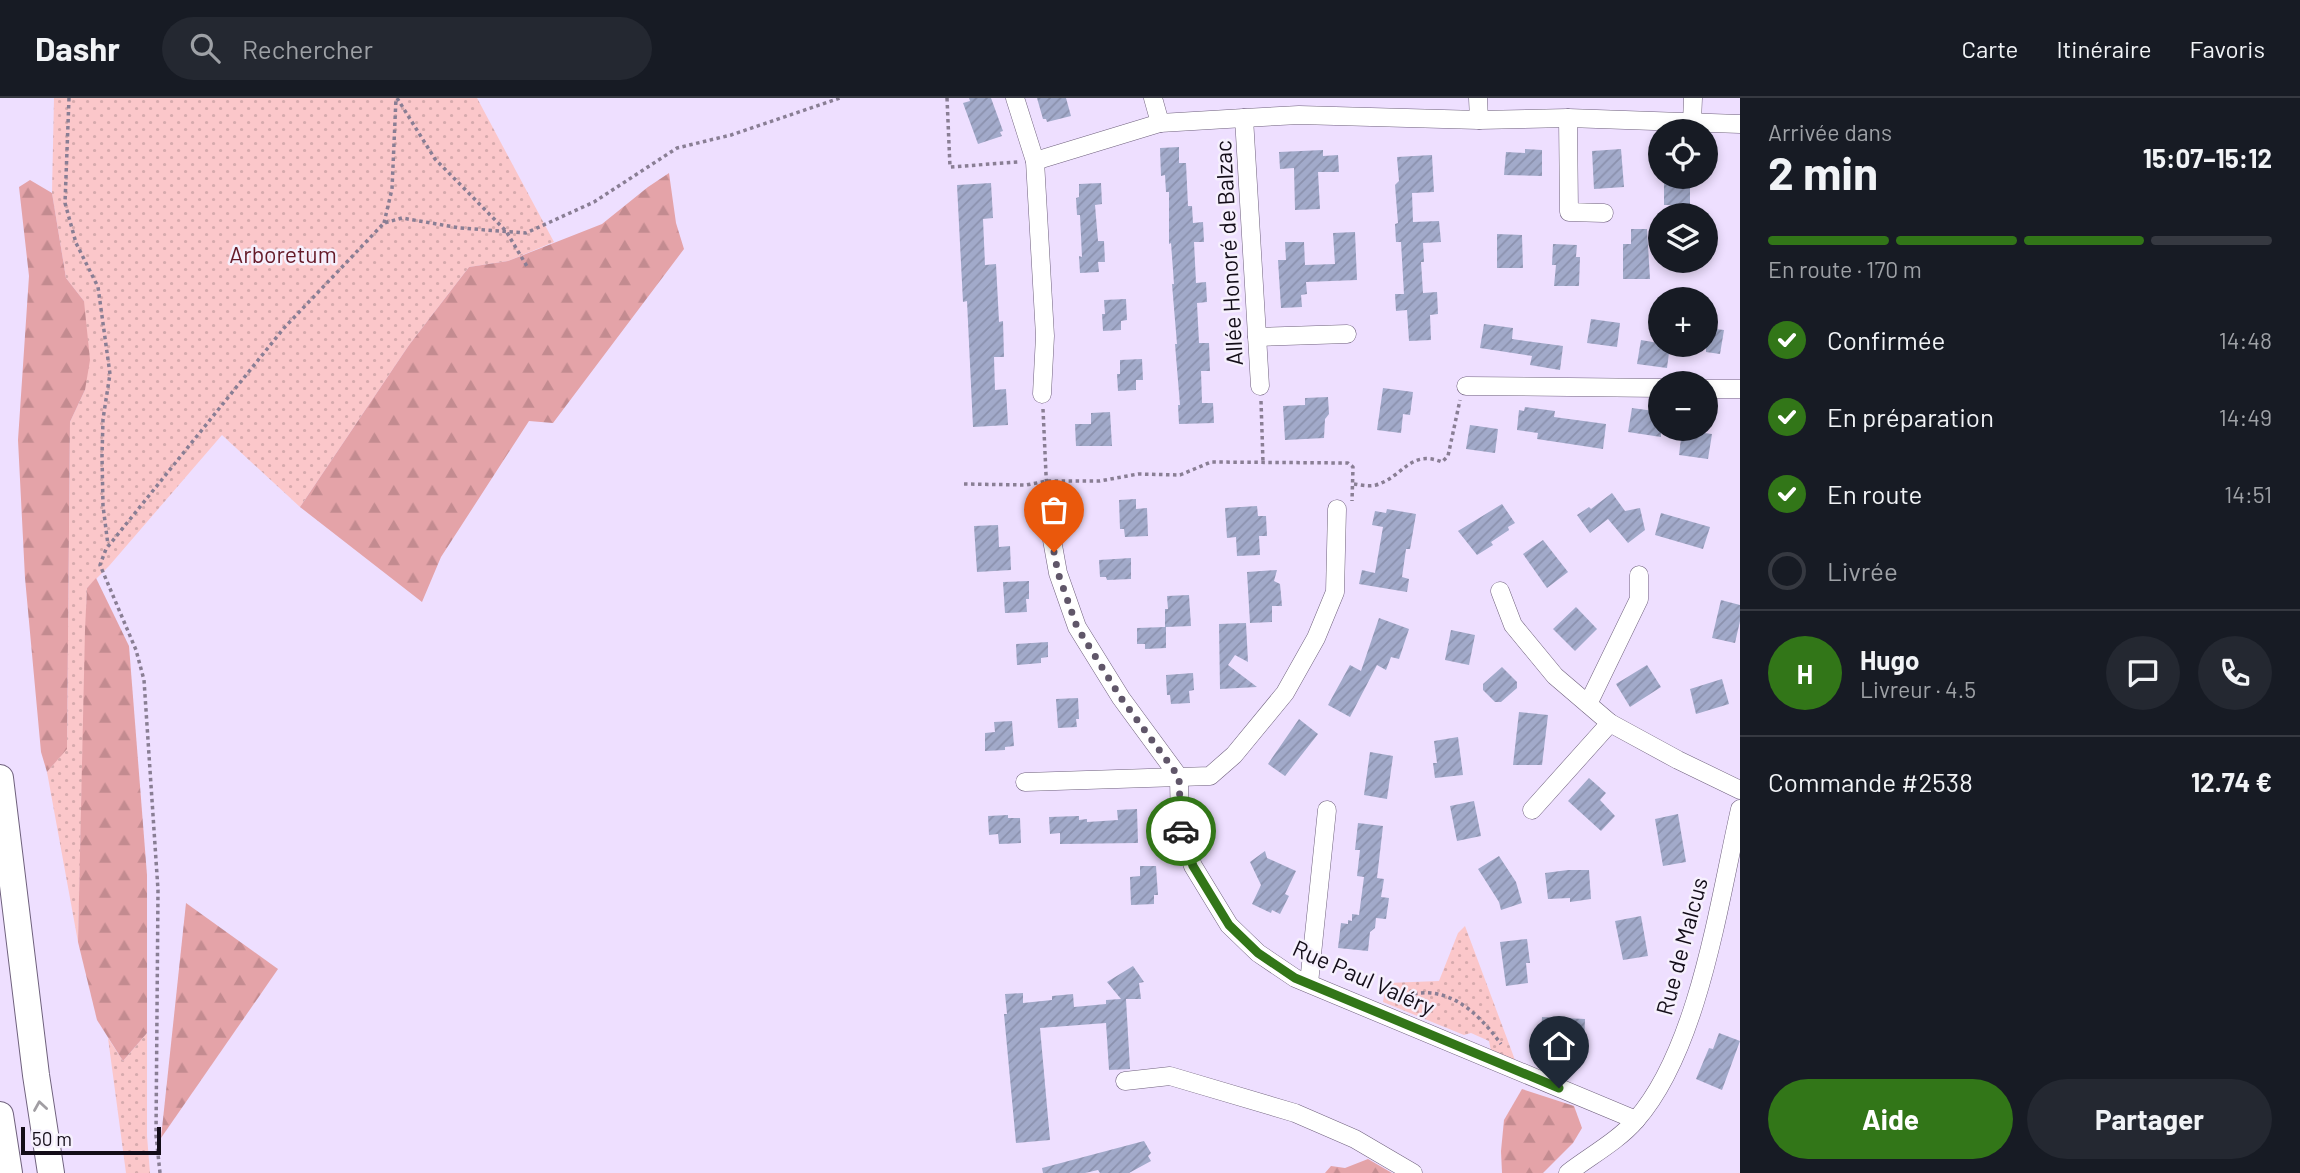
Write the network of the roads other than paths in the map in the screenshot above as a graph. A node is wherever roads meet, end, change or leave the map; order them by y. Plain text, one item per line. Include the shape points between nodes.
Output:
1 (1014, 98) edge
2 (1153, 98) edge
3 (1478, 98) edge
4 (1693, 98) edge
5 (1244, 118) junction
6 (1568, 118) junction
7 (1692, 119) edge
8 (1479, 120) junction
9 (1648, 121) edge
10 (1160, 123) junction
11 (1718, 123) edge
12 (1740, 124) edge
13 (1035, 161) junction
14 (1604, 213) dead end
15 (1348, 334) dead end
16 (1257, 337) junction
17 (1260, 386) road end
18 (1466, 386) road end
19 (1648, 388) edge
20 (1718, 389) edge
21 (1740, 389) edge
22 (1042, 394) road end
23 (1337, 509) road end
24 (1047, 512) road end
25 (1639, 575) dead end
26 (1500, 591) dead end
27 (1588, 704) junction
28 (1610, 723) junction
29 (1179, 777) junction
30 (0, 778) edge
31 (1025, 782) dead end
32 (1740, 790) edge
33 (1740, 809) edge
34 (1326, 810) dead end
35 (1532, 810) dead end
36 (1309, 984) junction
37 (1125, 1081) dead end
38 (0, 1115) edge
39 (1634, 1122) junction
40 (9, 1173) edge
41 (51, 1173) edge
42 (1413, 1173) edge
43 (1568, 1173) edge

1 - 13 street
2 - 10 street
3 - 8 street
4 - 7 street
5 - 8 street
5 - 10 street
5 - 16 street, Allée Honoré de Balzac
6 - 8 street
6 - 9 street
6 - 14 street via 1569,212
10 - 13 street
11 - 12 street
13 - 22 street via 1045,336
15 - 16 street
16 - 17 street, Allée Honoré de Balzac
18 - 19 street
20 - 21 street
23 - 29 street via 1335,592 1285,693 1234,755 1210,776
24 - 29 street via 1058,573 1077,627 1121,698
25 - 27 street via 1639,599
26 - 27 street via 1513,625 1555,677
27 - 28 street
28 - 32 street
28 - 35 street
29 - 31 street
29 - 36 street, Rue Paul Valéry via 1181,830 1193,866 1229,925 1258,953
41 -> 30 highway
33 - 39 street, Rue de Malcus via 1701,982 1687,1024 1667,1073
34 - 36 street
36 - 39 street, Rue Paul Valéry
37 - 42 street via 1170,1076 1295,1113 1355,1139
38 - 40 highway
39 - 43 street, Rue de Malcus

